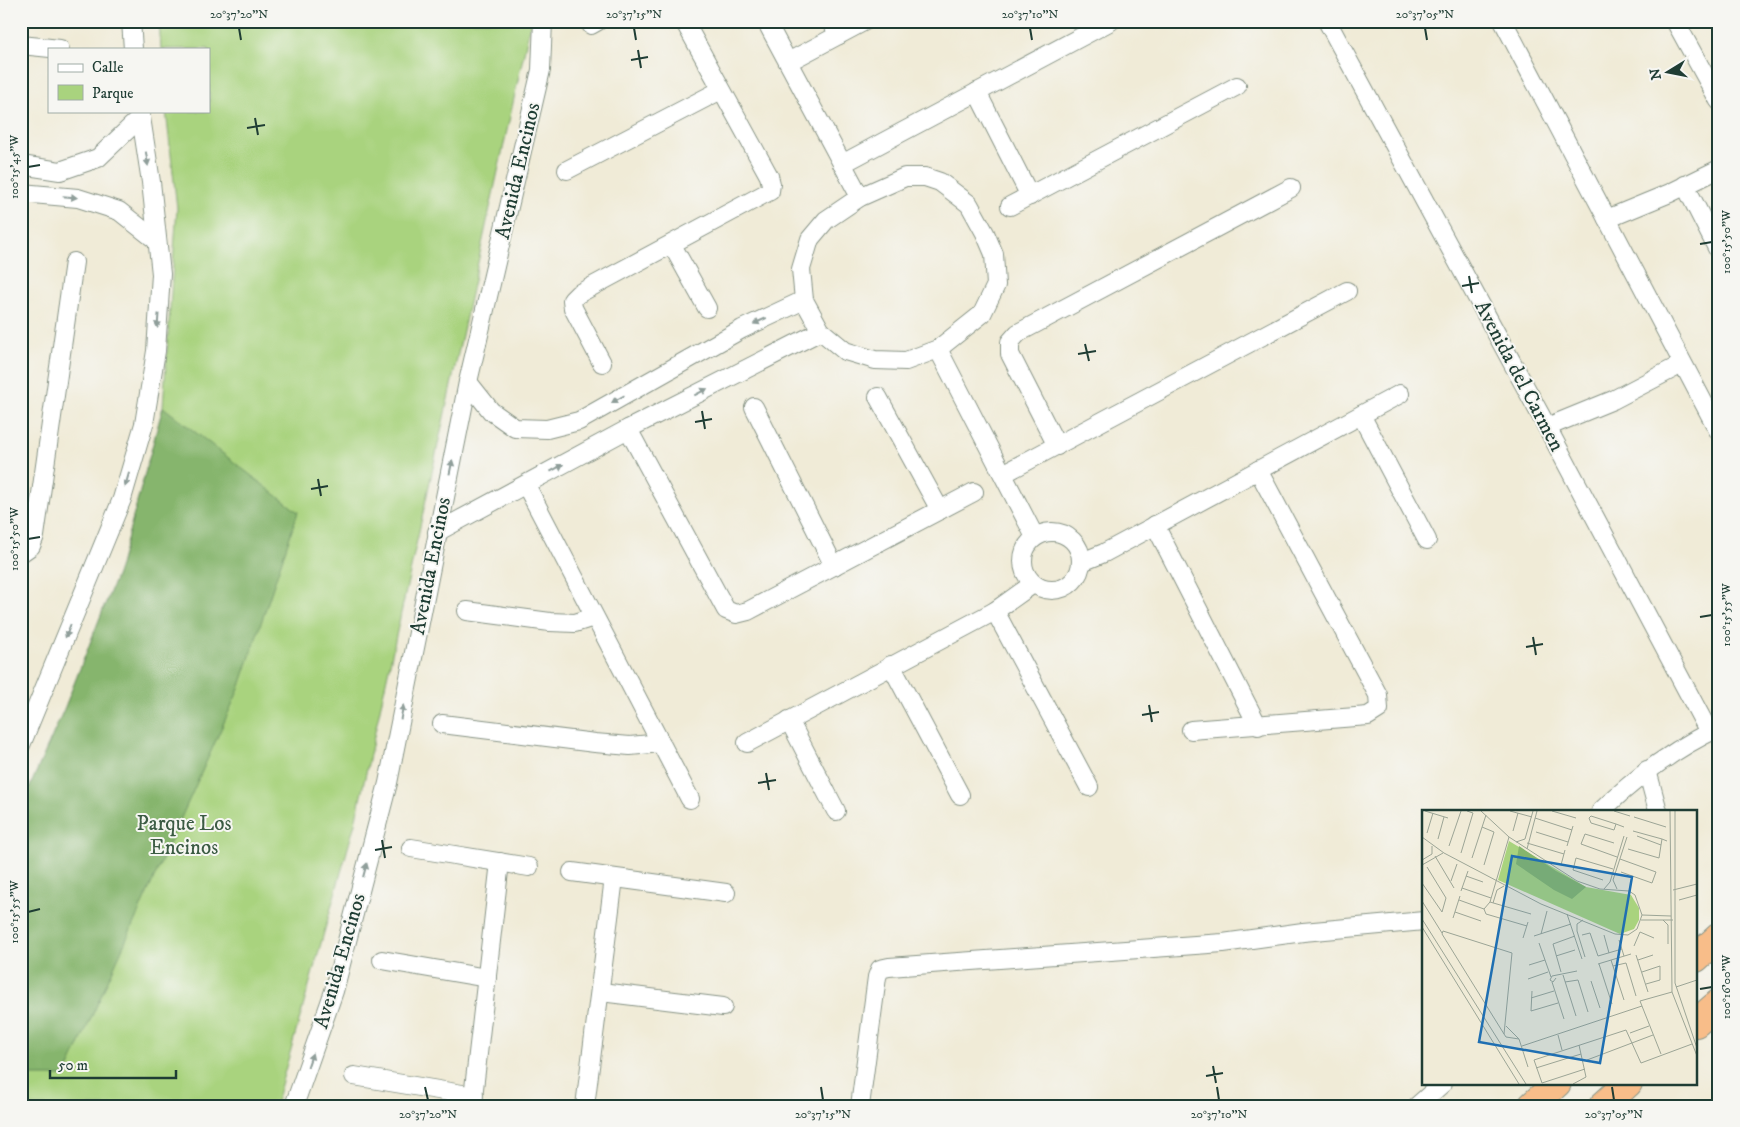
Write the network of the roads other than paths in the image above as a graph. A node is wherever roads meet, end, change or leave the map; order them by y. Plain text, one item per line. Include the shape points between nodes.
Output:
1 (130, 21) edge
2 (543, 21) edge
3 (684, 21) edge
4 (766, 21) edge
5 (865, 21) edge
6 (1111, 21) edge
7 (1327, 21) edge
8 (1503, 21) edge
9 (1676, 21) edge
10 (835, 28) edge
11 (21, 45) edge
12 (50, 48) edge
13 (133, 48) edge
14 (788, 62) junction
15 (1237, 86) dead end
16 (721, 90) junction
17 (977, 92) junction
18 (1719, 101) edge
19 (140, 115) edge
20 (842, 164) junction
21 (21, 165) edge
22 (1719, 169) edge
23 (567, 170) dead end
24 (1685, 185) junction
25 (1291, 188) dead end
26 (21, 193) edge
27 (1030, 196) junction
28 (860, 197) junction
29 (1010, 206) dead end
30 (1607, 219) junction
31 (157, 241) junction
32 (672, 245) junction
33 (1719, 252) edge
34 (74, 262) dead end
35 (1347, 290) dead end
36 (804, 300) junction
37 (707, 308) dead end
38 (820, 331) junction
39 (938, 350) junction
40 (602, 363) dead end
41 (1682, 364) junction
42 (468, 382) junction
43 (1400, 394) dead end
44 (878, 397) dead end
45 (754, 407) dead end
46 (1360, 415) junction
47 (1717, 426) edge
48 (1547, 427) junction
49 (628, 429) junction
50 (1057, 446) junction
51 (1258, 470) junction
52 (1003, 474) junction
53 (526, 485) junction
54 (974, 492) dead end
55 (940, 510) junction
56 (1155, 525) junction
57 (437, 532) junction
58 (1035, 537) junction
59 (1427, 540) dead end
60 (21, 553) edge
61 (1082, 562) junction
62 (834, 566) junction
63 (1033, 584) junction
64 (468, 611) dead end
65 (995, 611) junction
66 (594, 617) junction
67 (891, 665) junction
68 (788, 720) junction
69 (442, 724) dead end
70 (1258, 726) junction
71 (1191, 730) dead end
72 (1714, 730) edge
73 (747, 742) dead end
74 (661, 743) junction
75 (21, 745) edge
76 (1647, 770) junction
77 (1089, 787) dead end
78 (960, 795) dead end
79 (690, 799) dead end
80 (1602, 810) edge
81 (1658, 810) edge
82 (836, 811) dead end
83 (411, 848) dead end
84 (500, 862) junction
85 (529, 867) dead end
86 (572, 872) dead end
87 (614, 878) junction
88 (726, 892) dead end
89 (1422, 921) edge
90 (1719, 937) edge
91 (1698, 956) edge
92 (382, 960) dead end
93 (487, 978) junction
94 (601, 992) junction
95 (1719, 1003) edge
96 (723, 1007) dead end
97 (1698, 1021) edge
98 (354, 1076) dead end
99 (1442, 1084) edge
100 (1556, 1084) edge
101 (1627, 1084) edge
102 (473, 1101) edge
103 (294, 1106) edge
104 (585, 1106) edge
105 (860, 1106) edge
106 (1418, 1106) edge
107 (1532, 1106) edge
108 (1603, 1106) edge

1 - 13 street
2 - 42 street, Avenida Encinos via 541,70
3 - 16 street
4 - 14 street
5 - 10 street
6 - 17 street
7 - 48 street, Avenida del Carmen
8 - 30 street
9 - 18 street
10 - 14 street
11 - 12 street
14 - 20 street
15 - 27 street
16 - 23 street
16 - 32 street via 769,176 770,191
17 - 20 street
17 - 27 street
19 - 21 street via 98,158 60,170
19 -> 31 street
20 - 28 street
22 - 24 street
24 - 30 street
24 - 33 street
25 - 50 street via 1018,333 1010,342 1010,354
26 -> 31 street via 78,198 119,211
27 - 29 street
28 - 36 street via 826,220 810,239 801,269
28 - 39 street via 905,177 925,177 940,182 969,204 985,233 994,254 996,285 982,314
30 - 41 street
31 -> 75 street via 161,274 156,351 144,424 122,498
32 - 37 street
32 - 40 street via 572,300 573,308
34 - 60 street via 35,536 31,546
35 - 50 street
36 - 38 street
36 -> 42 street via 742,329 579,421 547,429 516,428 491,411
38 - 39 street via 845,351 875,360 906,361
49 -> 38 street
39 - 52 street
41 - 47 street
41 - 48 street via 1613,400
57 -> 42 street, Avenida Encinos
43 - 46 street
44 - 55 street
45 - 62 street
46 - 51 street
46 - 59 street
48 - 72 street, Avenida del Carmen
53 -> 49 street
49 - 62 street via 726,610 736,614 748,612
50 - 52 street
51 - 56 street
51 - 70 street via 1378,695 1379,709 1368,716
52 - 58 street
53 - 57 street
53 - 66 street
54 - 55 street
55 - 62 street
56 - 61 street
56 - 70 street
103 -> 57 street, Avenida Encinos via 334,991 388,784
58 - 61 street via 1047,532 1060,532 1072,538 1080,549
58 - 63 street via 1026,547 1022,560 1025,573
61 - 63 street via 1079,576 1069,586 1055,591
63 - 65 street
64 - 66 street via 550,622 575,623
65 - 67 street
65 - 77 street
66 - 74 street
67 - 68 street
67 - 78 street
68 - 73 street
68 - 82 street
69 - 74 street via 595,743 630,746
70 - 71 street
72 - 76 street
74 - 79 street
76 - 80 street
76 - 81 street
83 - 84 street
84 - 85 street
84 - 93 street
86 - 87 street
87 - 88 street
87 - 94 street
89 - 105 street via 1223,943 889,967 880,970 876,977
90 - 91 highway
92 - 93 street
93 - 102 street
94 - 96 street
94 - 104 street
95 - 97 highway
98 - 102 street
99 - 106 street
100 - 107 highway
101 - 108 highway

